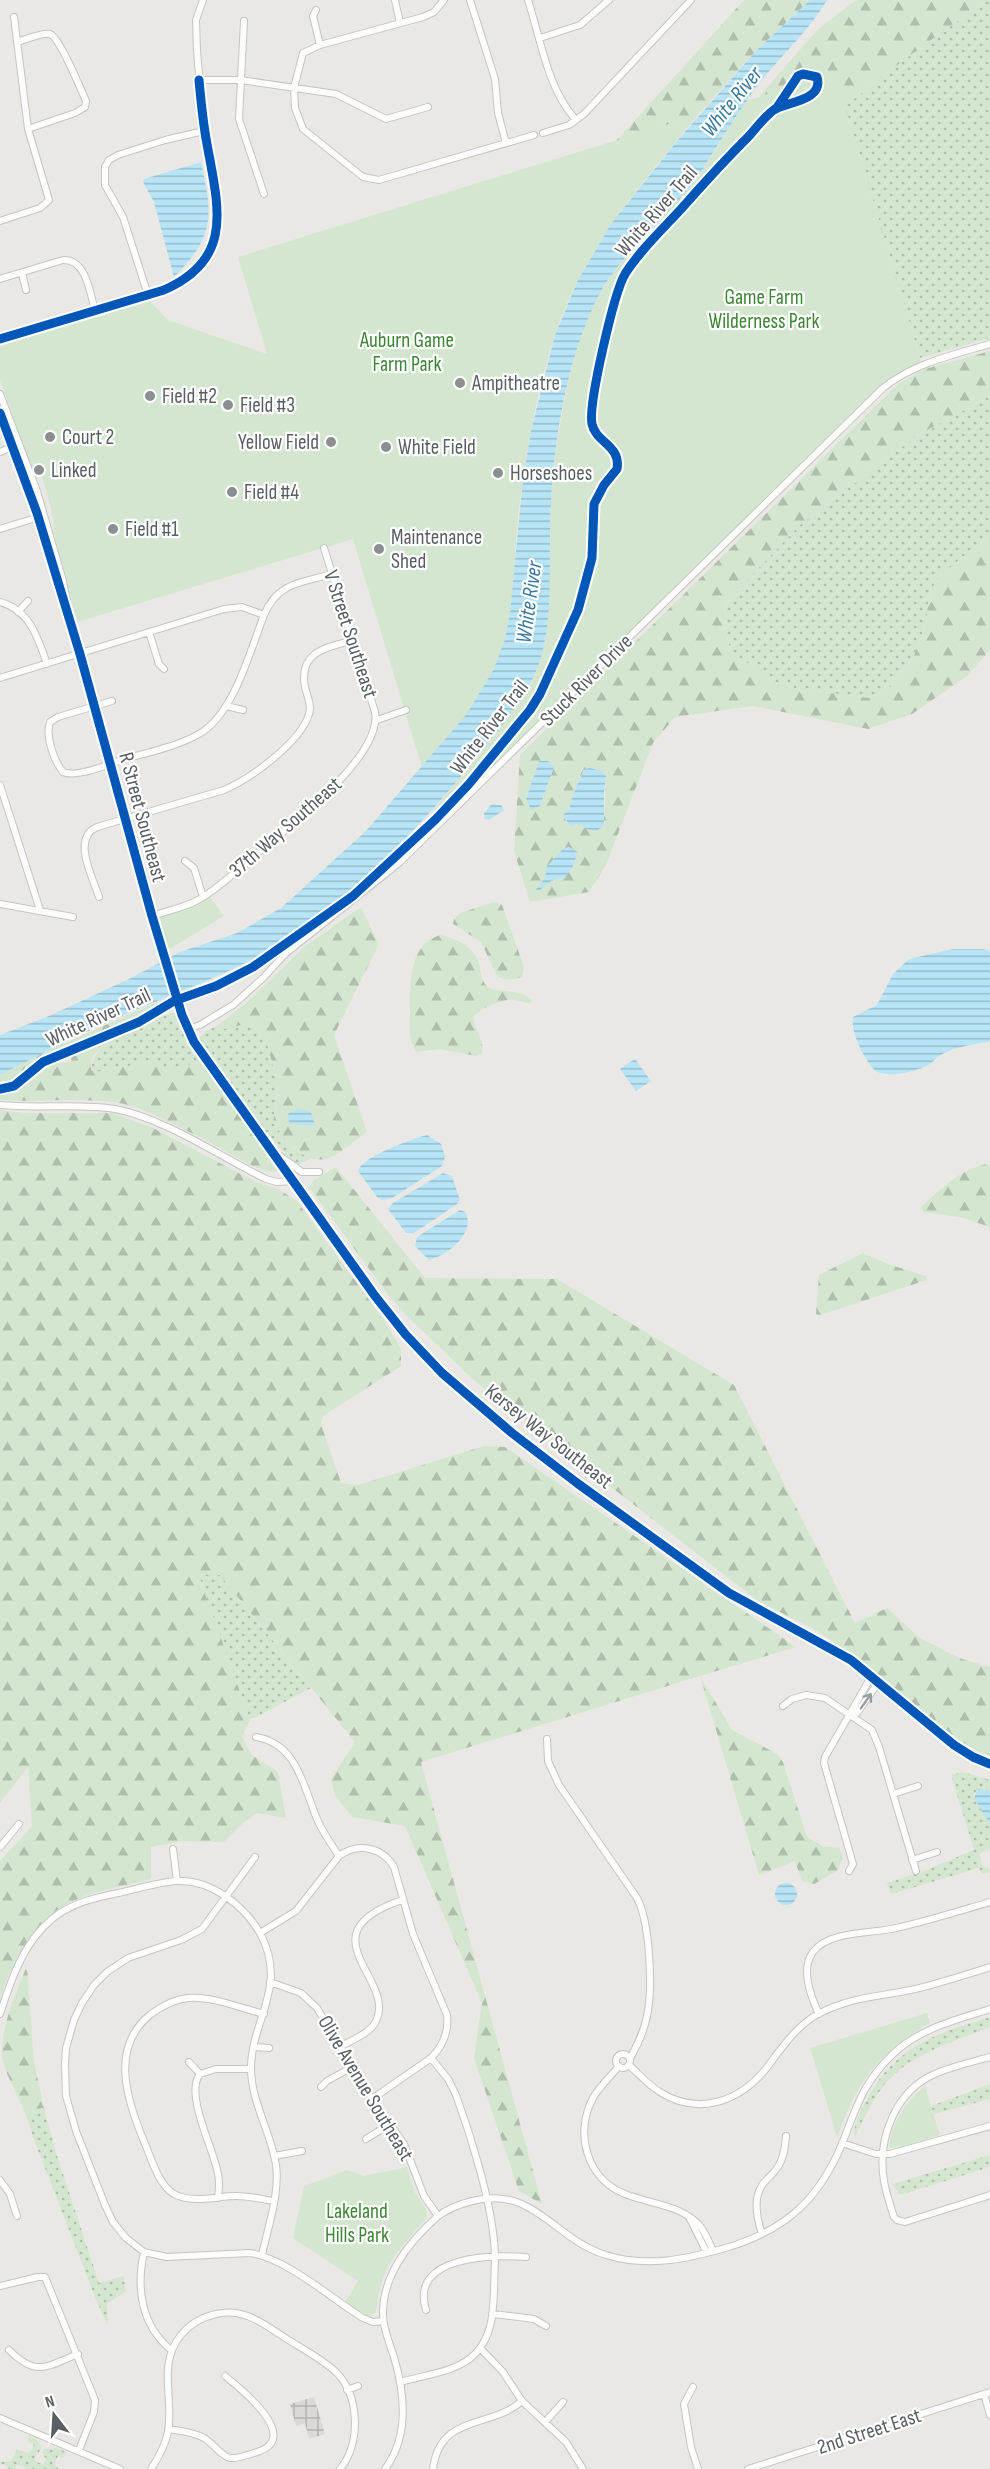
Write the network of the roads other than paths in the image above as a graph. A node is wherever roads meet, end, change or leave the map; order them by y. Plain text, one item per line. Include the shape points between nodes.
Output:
1 (203, 0) edge
2 (395, 0) edge
3 (444, 0) edge
4 (470, 0) edge
5 (528, 0) edge
6 (609, 0) edge
7 (691, 0) edge
8 (316, 10) dead end
9 (14, 17) dead end
10 (244, 21) dead end
11 (400, 24) junction
12 (540, 38) junction
13 (17, 42) junction
14 (320, 45) junction
15 (199, 80) junction
16 (241, 80) junction
17 (294, 88) junction
18 (428, 107) dead end
19 (575, 119) junction
20 (28, 129) junction
21 (204, 131) junction
22 (543, 134) dead end
23 (534, 135) dead end
24 (506, 142) junction
25 (264, 194) dead end
26 (0, 212) edge
27 (1, 220) edge
28 (21, 273) junction
29 (0, 279) edge
30 (26, 290) dead end
31 (148, 295) junction
32 (95, 311) junction
33 (0, 339) edge
34 (990, 344) edge
35 (0, 394) edge
36 (0, 413) edge
37 (13, 446) junction
38 (0, 452) edge
39 (39, 517) junction
40 (0, 529) edge
41 (324, 549) dead end
42 (332, 574) junction
43 (28, 601) dead end
44 (0, 602) edge
45 (18, 612) junction
46 (69, 614) junction
47 (264, 615) junction
48 (149, 632) junction
49 (354, 640) junction
50 (80, 654) junction
51 (47, 663) junction
52 (164, 669) dead end
53 (0, 678) edge
54 (112, 701) dead end
55 (94, 706) junction
56 (226, 706) junction
57 (243, 710) dead end
58 (406, 710) dead end
59 (377, 720) junction
60 (110, 764) junction
61 (0, 784) edge
62 (125, 819) junction
63 (185, 861) dead end
64 (99, 897) dead end
65 (203, 897) junction
66 (0, 904) edge
67 (40, 910) junction
68 (152, 916) junction
69 (73, 917) dead end
70 (187, 1029) junction
71 (0, 1105) edge
72 (270, 1147) junction
73 (319, 1172) dead end
74 (295, 1181) junction
75 (871, 1677) junction
76 (878, 1683) junction
77 (783, 1706) dead end
78 (851, 1714) junction
79 (256, 1737) dead end
80 (547, 1739) dead end
81 (990, 1764) edge
82 (918, 1786) dead end
83 (893, 1794) junction
84 (19, 1824) dead end
85 (0, 1847) edge
86 (173, 1849) dead end
87 (937, 1852) dead end
88 (339, 1856) junction
89 (255, 1857) dead end
90 (912, 1860) junction
91 (849, 1870) dead end
92 (916, 1871) dead end
93 (177, 1881) junction
94 (225, 1896) junction
95 (402, 1900) junction
96 (990, 1902) edge
97 (260, 1933) junction
98 (990, 1967) edge
99 (270, 1982) junction
100 (990, 2010) edge
101 (0, 2014) edge
102 (264, 2014) junction
103 (819, 2014) junction
104 (255, 2047) junction
105 (339, 2047) junction
106 (269, 2048) dead end
107 (990, 2056) edge
108 (431, 2058) junction
109 (189, 2062) dead end
110 (629, 2062) junction
111 (619, 2066) junction
112 (352, 2067) junction
113 (251, 2069) junction
114 (200, 2074) junction
115 (321, 2087) dead end
116 (372, 2099) junction
117 (390, 2124) junction
118 (990, 2126) edge
119 (786, 2136) dead end
120 (366, 2139) dead end
121 (842, 2143) junction
122 (302, 2151) dead end
123 (883, 2154) junction
124 (274, 2156) junction
125 (0, 2180) edge
126 (990, 2195) edge
127 (218, 2198) junction
128 (485, 2198) junction
129 (273, 2201) junction
130 (17, 2216) dead end
131 (438, 2216) junction
132 (762, 2234) junction
133 (144, 2252) junction
134 (710, 2252) junction
135 (262, 2255) junction
136 (495, 2256) junction
137 (526, 2257) dead end
138 (0, 2286) edge
139 (426, 2310) dead end
140 (493, 2314) junction
141 (383, 2321) junction
142 (546, 2326) dead end
143 (480, 2348) junction
144 (9, 2350) dead end
145 (171, 2350) junction
146 (78, 2354) junction
147 (225, 2376) dead end
148 (400, 2382) junction
149 (358, 2386) dead end
150 (693, 2387) dead end
151 (347, 2390) junction
152 (987, 2393) edge
153 (522, 2401) junction
154 (563, 2402) dead end
155 (990, 2415) edge
156 (0, 2418) edge
157 (546, 2421) junction
158 (168, 2429) junction
159 (79, 2450) junction
160 (773, 2462) junction
161 (343, 2468) edge
162 (120, 2469) edge
163 (151, 2469) edge
164 (385, 2469) edge
165 (434, 2469) edge
166 (583, 2469) edge
167 (698, 2469) edge
168 (748, 2469) edge
169 (775, 2469) edge

1 - 15 street via 196,20
2 - 11 street
3 - 11 street via 430,14
4 - 24 street via 495,79
5 - 12 street
6 - 12 street via 580,25
7 - 19 street via 585,114
8 - 14 street via 313,16
9 - 13 street
10 - 16 street
11 - 14 street
12 - 19 street via 557,92
13 - 20 street
13 - 20 street via 52,36 86,101 85,107 75,113
14 - 17 street via 301,57
15 - 16 street
15 - 21 street
16 - 17 street
16 - 25 street via 241,127
17 - 18 street via 336,94 386,119
17 - 24 street via 295,108 303,129 369,179 392,178
19 - 22 street
20 - 27 street via 48,190 48,203
21 - 31 street via 219,214 210,250 187,277
21 - 31 street via 118,155 105,166 105,185 123,217
23 - 24 street
26 - 27 street
28 - 29 street
28 - 30 street
28 - 32 street via 63,260 73,261 82,271
31 - 32 street
32 - 33 street
34 - 70 street, Stuck River Drive via 915,368 884,388 399,863 295,945 233,1005
35 - 46 street, R Street Southeast via 37,491
36 - 37 street, R Street Southeast
37 - 38 street
37 - 39 street, R Street Southeast
39 - 40 street
39 - 46 street, R Street Southeast
41 - 42 street, V Street Southeast
42 - 47 street via 283,589 272,598
42 - 49 street, V Street Southeast
43 - 45 street
44 - 45 street
45 - 51 street via 34,629
46 - 50 street, R Street Southeast
47 - 48 street via 247,607 236,607
47 - 56 street
48 - 50 street
48 - 52 street
49 - 59 street, V Street Southeast
49 - 62 street via 324,649 309,660 304,678 309,716 287,745 259,771 224,790
50 - 51 street
50 - 55 street, R Street Southeast
51 - 53 street
54 - 55 street
55 - 60 street, R Street Southeast
55 - 60 street via 56,718 48,727 56,759 66,774
56 - 57 street
56 - 60 street via 192,738
58 - 59 street
59 - 65 street, 37th Way Southeast via 368,742 328,793
60 - 62 street, R Street Southeast
61 - 67 street
62 - 64 street via 95,828 85,836 84,849
62 - 68 street, R Street Southeast
63 - 65 street via 194,868
65 - 68 street, 37th Way Southeast
66 - 67 street
67 - 69 street
68 - 70 street, R Street Southeast
70 - 72 street, Kersey Way Southeast
71 - 74 street via 94,1107 128,1112 266,1179
72 - 73 street via 302,1172
72 - 74 street, Kersey Way Southeast
74 - 75 street, Kersey Way Southeast via 381,1304 450,1380 567,1476 729,1593 851,1660
75 - 76 street, Kersey Way Southeast
75 - 78 street
78 -> 76 street via 857,1713
76 - 81 street, Kersey Way Southeast via 954,1745
77 - 78 street via 806,1695 815,1696
78 - 83 street via 872,1730
78 - 91 street via 824,1763 853,1864
79 - 88 street via 268,1740 298,1766 318,1822
80 - 110 street via 548,1761 559,1785 645,1915 649,2009
82 - 83 street
83 - 90 street
84 - 85 street
86 - 93 street
87 - 90 street
88 - 95 street via 357,1848 384,1855 394,1868
88 - 97 street via 296,1911
89 - 94 street
90 - 92 street
93 - 94 street via 214,1889
93 - 101 street via 91,1899 62,1912 42,1928 17,1966
94 - 97 street
94 - 133 street via 202,1929 137,1954 107,1972 82,2003 66,2048 66,2096 80,2141 113,2222
95 - 105 street via 373,1911 359,1928 356,1947 377,1997 378,2016 371,2028
95 - 108 street via 447,2015 445,2039
96 - 103 street via 896,1928 829,1941 813,1952 808,1964 809,1984
97 - 99 street
98 - 103 street via 914,1989 861,1997
99 - 102 street
99 - 105 street, Olive Avenue Southeast via 309,1999
100 - 121 street via 929,2029 896,2051 860,2094
102 - 104 street
102 - 127 street via 206,1999 179,2000 147,2017 134,2034 127,2053 125,2079 132,2109 165,2186 180,2197
103 - 110 street via 786,2041 750,2086 716,2103 668,2097
104 - 106 street
104 - 113 street
105 - 112 street, Olive Avenue Southeast
107 - 123 street via 936,2073 915,2086 892,2115
108 - 116 street
108 - 128 street via 456,2095
109 - 114 street
110 - 111 street via 625,2068
110 - 111 street via 625,2055 619,2056
111 - 134 street via 595,2094 585,2116 584,2138 589,2159 599,2176 618,2191 669,2206 690,2219 701,2228
112 - 115 street
112 - 116 street, Olive Avenue Southeast
113 - 114 street via 216,2069
113 - 124 street
114 - 127 street via 195,2095 219,2176
116 - 117 street, Olive Avenue Southeast
117 - 120 street
117 - 131 street, Olive Avenue Southeast via 407,2149 424,2196
118 - 123 street
119 - 132 street via 781,2162 758,2195
121 - 123 street
121 - 132 street via 825,2180 810,2200
122 - 124 street
123 - 126 street via 884,2182 897,2220 905,2222
124 - 129 street via 277,2176
125 - 130 street via 10,2194
127 - 129 street
128 - 131 street
128 - 134 street via 524,2203 576,2242 622,2259 667,2262
128 - 136 street
129 - 135 street
131 - 141 street via 394,2267 386,2291
132 - 134 street
133 - 135 street via 167,2257
133 - 145 street via 142,2303 153,2330
135 - 141 street via 363,2318
136 - 137 street
136 - 139 street via 458,2262 437,2273 424,2288
136 - 140 street
138 - 146 street via 45,2277
140 - 142 street via 534,2319
140 - 143 street
141 - 148 street
143 - 148 street via 457,2366
143 - 153 street via 503,2372
144 - 146 street via 33,2368
145 - 151 street via 199,2320 219,2313 247,2315 329,2367
145 - 158 street
146 - 159 street via 95,2406
147 - 158 street via 263,2410 272,2432 270,2445 233,2458 199,2436
148 - 164 street via 400,2435
149 - 151 street
150 - 167 street via 684,2404
151 - 161 street via 356,2434
152 - 155 street
152 - 160 street, 2nd Street East
153 - 157 street
153 - 165 street via 451,2433 439,2448
154 - 157 street
156 - 159 street
157 - 166 street via 566,2442
158 - 163 street via 163,2449
159 - 162 street
160 - 168 street, 2nd Street East
160 - 169 street

